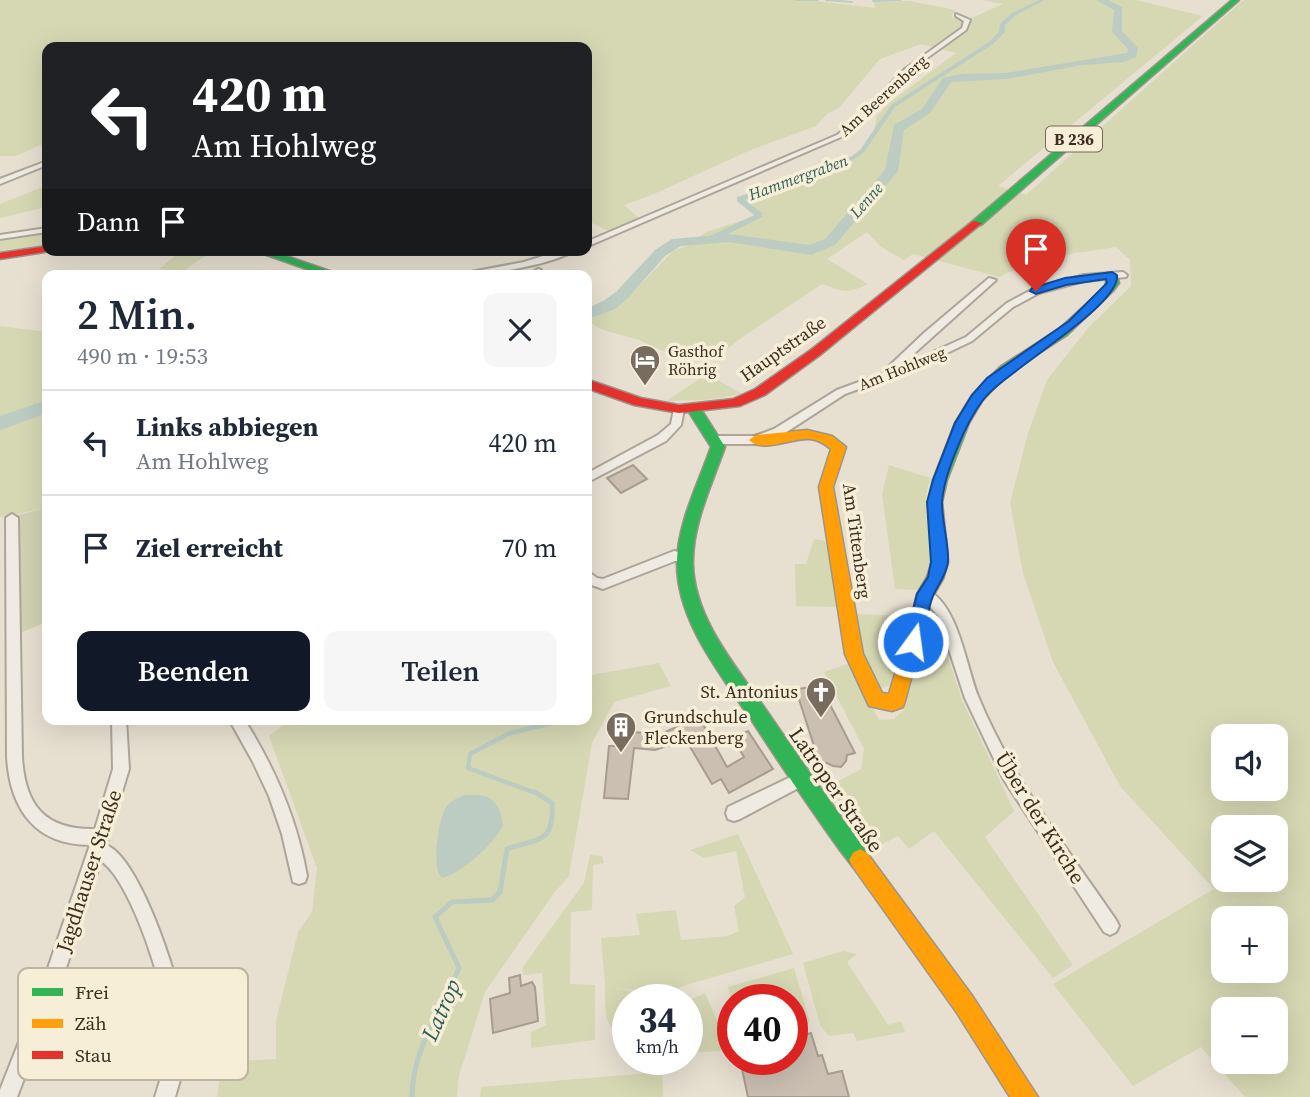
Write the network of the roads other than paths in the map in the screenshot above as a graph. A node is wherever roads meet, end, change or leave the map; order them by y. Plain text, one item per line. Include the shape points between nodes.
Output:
1 (1236, 0) edge
2 (958, 15) dead end
3 (42, 165) edge
4 (0, 183) edge
5 (42, 230) edge
6 (0, 237) edge
7 (592, 242) edge
8 (42, 250) edge
9 (0, 256) edge
10 (276, 256) edge
11 (551, 256) edge
12 (320, 270) edge
13 (489, 270) edge
14 (1117, 275) joint
15 (992, 280) dead end
16 (886, 374) junction
17 (592, 385) edge
18 (687, 409) junction
19 (716, 440) junction
20 (756, 440) junction
21 (592, 476) edge
22 (12, 518) dead end
23 (686, 557) junction
24 (592, 581) edge
25 (925, 594) junction
26 (119, 725) edge
27 (239, 725) edge
28 (801, 779) junction
29 (734, 813) dead end
30 (98, 845) junction
31 (299, 876) dead end
32 (1110, 926) dead end
33 (57, 968) edge
34 (165, 968) edge
35 (18, 1069) edge
36 (170, 1080) edge
37 (7, 1097) edge
38 (165, 1097) edge
39 (1025, 1097) edge

1 - 18 main road, Hauptstraße / B 236 via 944,252 816,352 752,396 735,403
2 - 7 street, Am Beerenberg via 967,19 964,29 907,70 839,136
3 - 4 street
5 - 6 street
8 - 9 main road
10 - 12 main road
11 - 13 street
14 - 16 street, Am Hohlweg via 1065,281 1036,291 1010,305 969,340
14 - 25 main road, Am Tittenberg via 1109,289 1073,323 992,381 977,398 940,480 935,502 940,562
15 - 16 street
16 - 20 street, Am Hohlweg via 841,392 778,432
17 - 18 main road, Hauptstraße / B 236 via 652,406
18 - 19 main road
18 - 21 street via 662,438
19 - 20 street, Am Hohlweg
19 - 23 main road, Latroper Straße via 718,447
20 - 25 main road, Am Tittenberg via 804,432 839,447 826,487 853,654 872,695 882,703 896,701 901,690
22 - 30 street via 17,783 29,808 56,834
23 - 24 street via 674,556 603,584
23 - 28 main road, Latroper Straße via 689,592 713,646
25 - 32 street, Über der Kirche via 944,613 972,698 1009,775
26 - 30 street, Jagdhauser Straße via 121,769
27 - 31 street via 280,799
28 - 29 street
28 - 39 main road, Latroper Straße via 965,1005
30 - 33 street, Jagdhauser Straße
30 - 34 street via 118,865
35 - 37 street, Jagdhauser Straße
36 - 38 street

